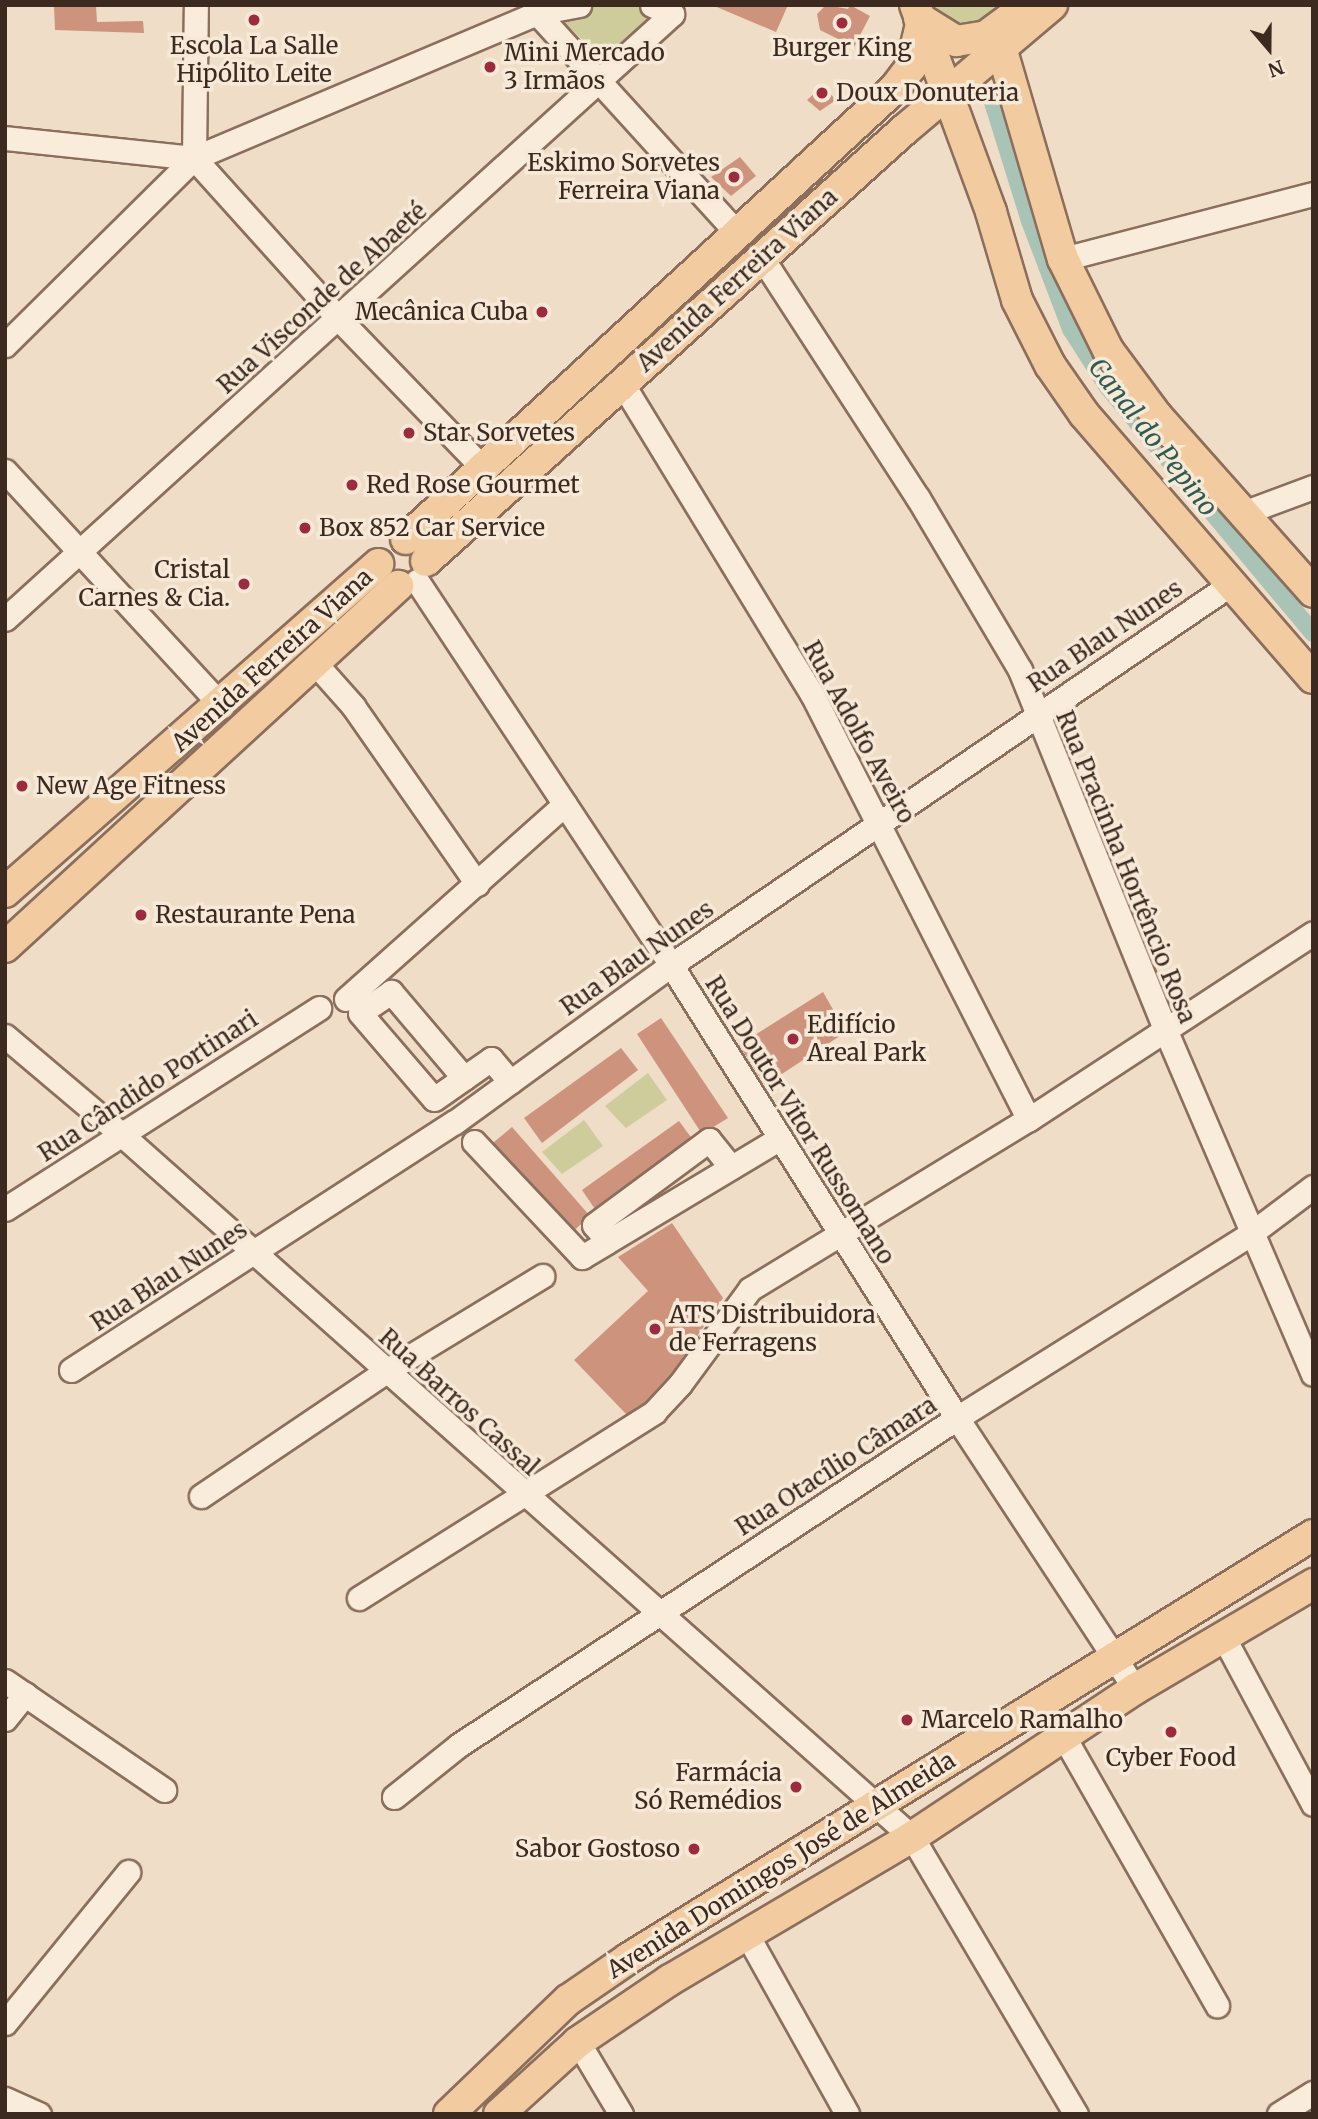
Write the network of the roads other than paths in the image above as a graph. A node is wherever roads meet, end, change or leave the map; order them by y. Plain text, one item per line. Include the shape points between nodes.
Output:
1 (195, 5) edge
2 (579, 5) edge
3 (1028, 5) edge
4 (1052, 5) edge
5 (662, 10) edge
6 (537, 13) junction
7 (919, 15) edge
8 (1002, 51) junction
9 (603, 80) junction
10 (947, 94) junction
11 (904, 130) junction
12 (5, 138) edge
13 (194, 158) junction
14 (972, 158) junction
15 (1313, 194) edge
16 (739, 234) junction
17 (762, 258) junction
18 (1063, 259) junction
19 (339, 319) junction
20 (5, 345) edge
21 (622, 383) junction
22 (484, 469) junction
23 (5, 471) edge
24 (1313, 487) edge
25 (1243, 513) junction
26 (406, 539) junction
27 (82, 549) junction
28 (379, 564) junction
29 (414, 576) junction
30 (1231, 584) junction
31 (1313, 592) edge
32 (5, 619) edge
33 (314, 662) junction
34 (1313, 678) edge
35 (222, 706) junction
36 (1035, 715) junction
37 (565, 804) junction
38 (879, 822) junction
39 (478, 884) junction
40 (5, 892) edge
41 (1313, 933) edge
42 (5, 947) edge
43 (671, 965) junction
44 (346, 999) dead end
45 (319, 1008) dead end
46 (1165, 1029) junction
47 (5, 1036) edge
48 (464, 1078) junction
49 (510, 1082) junction
50 (1029, 1119) junction
51 (121, 1134) junction
52 (780, 1138) junction
53 (474, 1142) dead end
54 (731, 1167) junction
55 (1313, 1187) edge
56 (5, 1209) edge
57 (1253, 1232) junction
58 (839, 1233) junction
59 (608, 1241) junction
60 (254, 1252) junction
61 (542, 1276) dead end
62 (71, 1370) dead end
63 (386, 1371) junction
64 (1313, 1374) edge
65 (957, 1418) junction
66 (522, 1494) junction
67 (201, 1496) dead end
68 (1313, 1535) edge
69 (1313, 1584) edge
70 (359, 1598) dead end
71 (659, 1614) junction
72 (1224, 1638) junction
73 (1112, 1658) junction
74 (5, 1681) edge
75 (1135, 1689) junction
76 (25, 1694) junction
77 (5, 1719) edge
78 (1064, 1737) junction
79 (164, 1790) dead end
80 (394, 1797) dead end
81 (1313, 1804) edge
82 (877, 1807) junction
83 (912, 1837) junction
84 (128, 1872) dead end
85 (746, 1933) junction
86 (1217, 2005) dead end
87 (5, 2023) edge
88 (578, 2042) junction
89 (1313, 2093) edge
90 (5, 2099) edge
91 (39, 2114) edge
92 (449, 2114) edge
93 (499, 2114) edge
94 (621, 2114) edge
95 (847, 2114) edge
96 (1076, 2114) edge
97 (1279, 2114) edge

1 - 13 street
2 - 6 street
3 - 7 main road via 986,36 956,41
4 - 8 main road, Avenida Ferreira Viana
5 - 9 street, Rua Visconde de Abaeté
6 - 9 street
6 - 13 street
7 - 10 main road
7 - 16 main road, Avenida Ferreira Viana via 911,66 895,88
8 - 10 main road, Avenida Ferreira Viana
8 - 18 main road
9 - 16 street
9 - 19 street, Rua Visconde de Abaeté
10 - 11 main road, Avenida Ferreira Viana
10 - 14 main road
11 - 14 main road via 943,136
11 - 17 main road, Avenida Ferreira Viana
12 - 13 street
13 - 19 street
13 - 20 street
14 - 30 main road via 1017,300 1050,365 1084,414
15 - 18 street
16 - 22 main road, Avenida Ferreira Viana
17 - 21 main road, Avenida Ferreira Viana
17 - 36 street, Rua Pracinha Hortêncio Rosa via 1006,642
18 - 25 main road via 1108,350 1157,416
19 - 22 street
19 - 27 street, Rua Visconde de Abaeté
21 - 29 main road, Avenida Ferreira Viana
21 - 38 street, Rua Adolfo Aveiro via 812,694
22 - 26 main road, Avenida Ferreira Viana
23 - 27 street
24 - 25 street
25 - 31 main road
26 - 28 main road via 387,545
26 - 29 main road via 418,545
27 - 32 street, Rua Visconde de Abaeté
27 - 35 street
28 - 29 main road via 386,580
28 - 35 main road, Avenida Ferreira Viana
29 - 33 main road, Avenida Ferreira Viana
29 - 37 street, Rua Doutor Vitor Russomano
30 - 34 main road
30 - 36 street, Rua Blau Nunes
33 - 39 street via 353,706
33 - 42 main road, Avenida Ferreira Viana
35 - 40 main road, Avenida Ferreira Viana
36 - 38 street, Rua Blau Nunes
36 - 46 street, Rua Pracinha Hortêncio Rosa
37 - 39 street
37 - 43 street, Rua Doutor Vitor Russomano
38 - 43 street, Rua Blau Nunes
38 - 50 street, Rua Adolfo Aveiro
39 - 44 street
41 - 46 street
43 - 49 street, Rua Blau Nunes
43 - 52 street, Rua Doutor Vitor Russomano
45 - 51 street, Rua Cândido Portinari
46 - 50 street
46 - 57 street, Rua Pracinha Hortêncio Rosa
47 - 51 street, Rua Barros Cassal
48 - 48 street via 434,1098 360,1013 391,992
48 - 49 street via 491,1059
49 - 60 street, Rua Blau Nunes
50 - 58 street
51 - 56 street, Rua Cândido Portinari
51 - 60 street, Rua Barros Cassal
52 - 54 street
52 - 58 street, Rua Doutor Vitor Russomano
53 - 59 street via 582,1257
54 - 59 street
54 - 59 street via 709,1140 594,1225
55 - 57 street, Rua Otacílio Câmara
57 - 64 street, Rua Pracinha Hortêncio Rosa
57 - 65 street, Rua Otacílio Câmara
58 - 65 street, Rua Doutor Vitor Russomano
58 - 66 street via 750,1289 654,1412
60 - 62 street, Rua Blau Nunes
60 - 63 street, Rua Barros Cassal
61 - 63 street
63 - 66 street, Rua Barros Cassal
63 - 67 street
65 - 71 street, Rua Otacílio Câmara
65 - 73 street, Rua Doutor Vitor Russomano
66 - 70 street
66 - 71 street, Rua Barros Cassal
68 - 73 main road, Avenida Domingos José de Almeida
69 - 72 main road, Avenida Domingos José de Almeida
71 - 80 street, Rua Otacílio Câmara via 458,1745
71 - 82 street, Rua Barros Cassal
72 - 75 main road, Avenida Domingos José de Almeida
72 - 81 street
73 - 75 street, Rua Doutor Vitor Russomano
73 - 82 main road, Avenida Domingos José de Almeida
74 - 76 street
75 - 78 main road, Avenida Domingos José de Almeida
76 - 77 street
76 - 79 street
78 - 83 main road, Avenida Domingos José de Almeida
78 - 86 street
82 - 83 street, Rua Barros Cassal
82 - 92 main road, Avenida Domingos José de Almeida via 568,2000
83 - 85 main road, Avenida Domingos José de Almeida
83 - 96 street, Rua Barros Cassal
84 - 87 street
85 - 88 main road, Avenida Domingos José de Almeida
85 - 95 street
88 - 93 main road, Avenida Domingos José de Almeida
88 - 94 street
89 - 97 street
90 - 91 street

